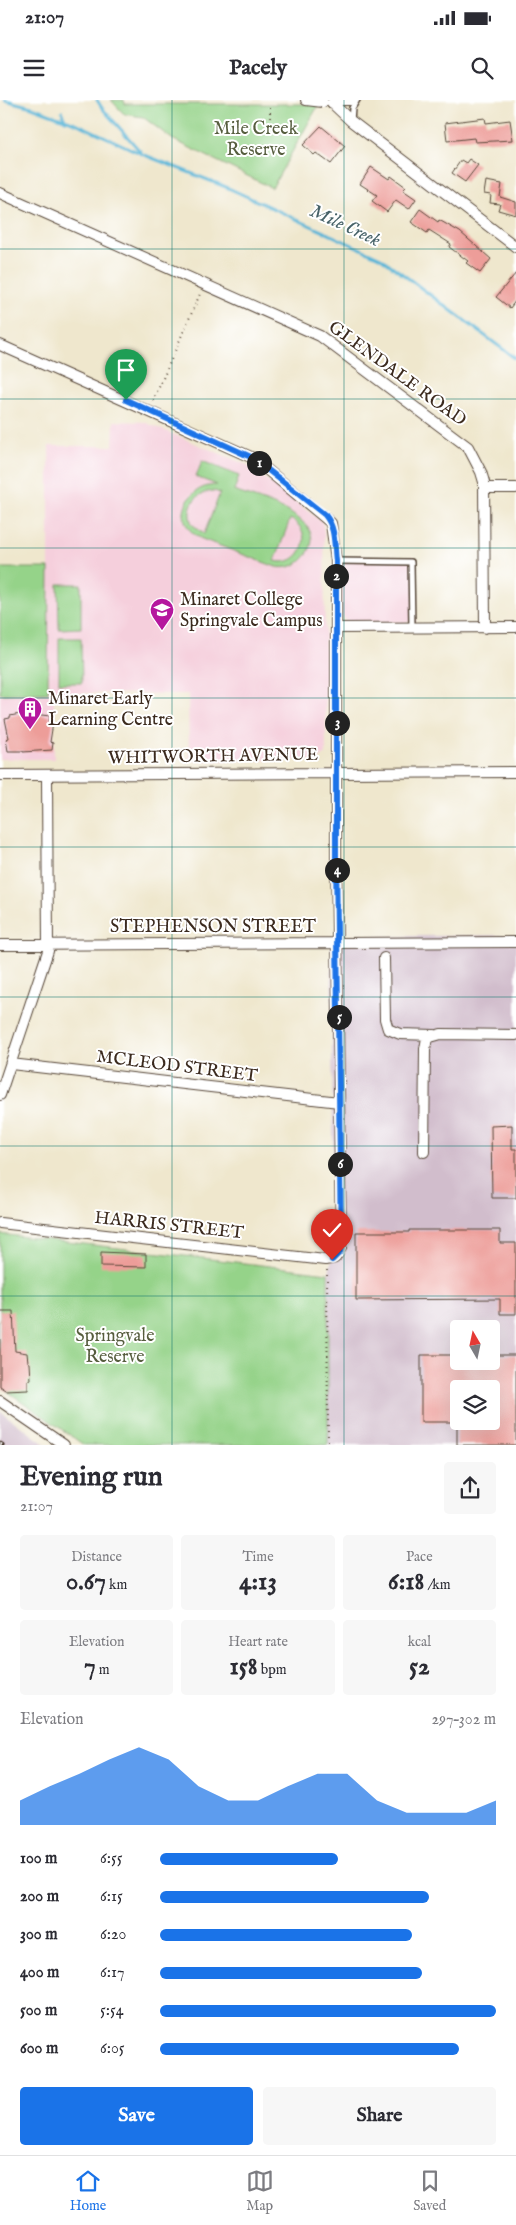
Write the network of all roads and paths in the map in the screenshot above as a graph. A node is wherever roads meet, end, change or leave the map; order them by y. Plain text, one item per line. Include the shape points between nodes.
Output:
1 (306, 100) edge
2 (351, 100) edge
3 (357, 100) edge
4 (329, 101) edge
5 (270, 108) dead end
6 (351, 121) junction
7 (275, 124) dead end
8 (0, 193) edge
9 (514, 244) edge
10 (201, 292) dead end
11 (0, 345) edge
12 (153, 401) dead end
13 (485, 488) junction
14 (516, 488) edge
15 (336, 561) junction
16 (516, 627) edge
17 (336, 628) junction
18 (412, 628) junction
19 (485, 628) junction
20 (337, 771) junction
21 (516, 772) edge
22 (0, 775) edge
23 (47, 776) junction
24 (516, 942) edge
25 (338, 943) junction
26 (0, 945) edge
27 (48, 945) junction
28 (384, 958) dead end
29 (434, 1035) junction
30 (516, 1035) edge
31 (10, 1064) junction
32 (0, 1095) edge
33 (339, 1102) junction
34 (424, 1152) dead end
35 (0, 1223) edge
36 (331, 1262) junction
37 (0, 1401) edge
38 (64, 1445) edge
39 (328, 1445) edge

1 - 4 street
2 - 4 street
3 - 6 lane via 352,108
4 - 6 street
5 - 7 path via 270,125
6 - 9 street
8 - 13 street, GLENDALE ROAD via 320,336 468,448 481,472
10 - 12 path
11 - 15 street via 253,458 331,522
13 - 14 street
13 - 19 street, GLENDALE ROAD
15 - 17 street
15 - 18 lane via 411,562
16 - 19 street
17 - 18 street
17 - 20 street
18 - 19 street
20 - 21 street, WHITWORTH AVENUE
20 - 23 street, WHITWORTH AVENUE
20 - 25 street
22 - 23 street, WHITWORTH AVENUE
23 - 27 street
24 - 25 street, STEPHENSON STREET
25 - 27 street, STEPHENSON STREET
25 - 33 street
26 - 27 street, STEPHENSON STREET
27 - 31 street via 45,966
28 - 29 street via 388,1029 400,1034
29 - 30 street
29 - 34 street via 427,1038 425,1049
31 - 32 street
31 - 33 street, MCLEOD STREET
33 - 36 street via 341,1244 340,1252
35 - 36 street, HARRIS STREET
36 - 39 path
37 - 38 street

